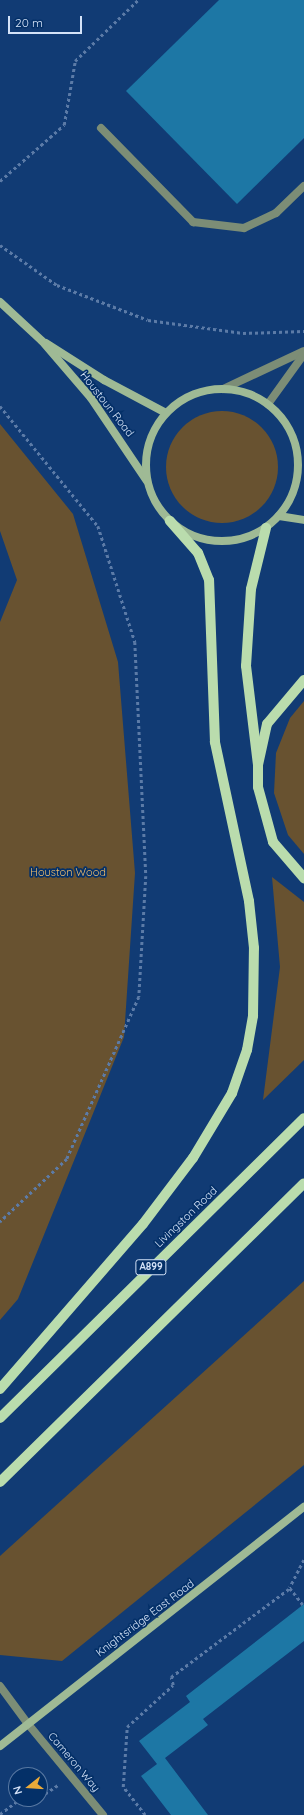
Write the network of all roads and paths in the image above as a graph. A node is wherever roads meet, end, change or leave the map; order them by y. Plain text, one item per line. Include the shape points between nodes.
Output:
1 (138, 0) edge
2 (101, 128) dead end
3 (0, 181) edge
4 (304, 186) edge
5 (0, 244) edge
6 (0, 302) edge
7 (304, 330) edge
8 (42, 341) junction
9 (304, 352) edge
10 (223, 389) junction
11 (268, 404) junction
12 (0, 406) edge
13 (166, 413) junction
14 (294, 440) junction
15 (304, 455) edge
16 (149, 485) junction
17 (279, 516) junction
18 (304, 520) edge
19 (170, 521) junction
20 (266, 528) junction
21 (304, 680) edge
22 (258, 765) junction
23 (304, 878) edge
24 (304, 1118) edge
25 (304, 1183) edge
26 (0, 1222) edge
27 (0, 1389) edge
28 (0, 1418) edge
29 (0, 1482) edge
30 (304, 1507) edge
31 (304, 1560) edge
32 (290, 1588) junction
33 (304, 1606) edge
34 (0, 1686) edge
35 (28, 1724) junction
36 (0, 1746) edge
37 (70, 1777) junction
38 (48, 1792) edge
39 (9, 1807) edge
40 (0, 1814) edge
41 (103, 1815) edge
42 (145, 1815) edge

1 - 3 path via 75,61 64,125
2 - 4 street via 193,222 244,228 276,213
5 - 7 path via 58,285 148,320 243,333
6 - 8 street, Houstoun Road
8 - 13 street, Houstoun Road
8 - 16 street, Houstoun Road via 91,398 133,456
9 - 10 street
9 - 11 street
10 - 11 street via 249,394
10 - 13 street via 192,395
11 - 14 street via 284,420
12 - 26 path via 98,526 135,642 146,876 139,997 67,1159
13 - 16 street via 148,447
14 - 15 street
14 - 17 street via 297,480
16 - 19 street, Houstoun Road via 157,504
17 - 18 street
17 - 20 street, Houstoun Road
19 - 20 street, Houstoun Road via 187,533 207,540 248,537
19 - 27 main road via 198,553 209,580 215,742 249,901 254,948 253,1016 247,1050 232,1093 193,1158 143,1224
20 - 22 main road via 251,589 246,666
21 - 22 main road via 267,724
22 - 23 main road via 258,787 273,842
24 - 28 main road, Livingston Road / A899
25 - 29 main road
30 - 35 street, Knightsridge East Road
31 - 32 path
32 - 33 path
32 - 42 path via 171,1677 172,1685 127,1727 123,1787
34 - 35 street, Cameron Way
35 - 36 street, Knightsridge East Road
35 - 37 street, Cameron Way
37 - 38 path
37 - 41 street, Cameron Way
39 - 40 path

